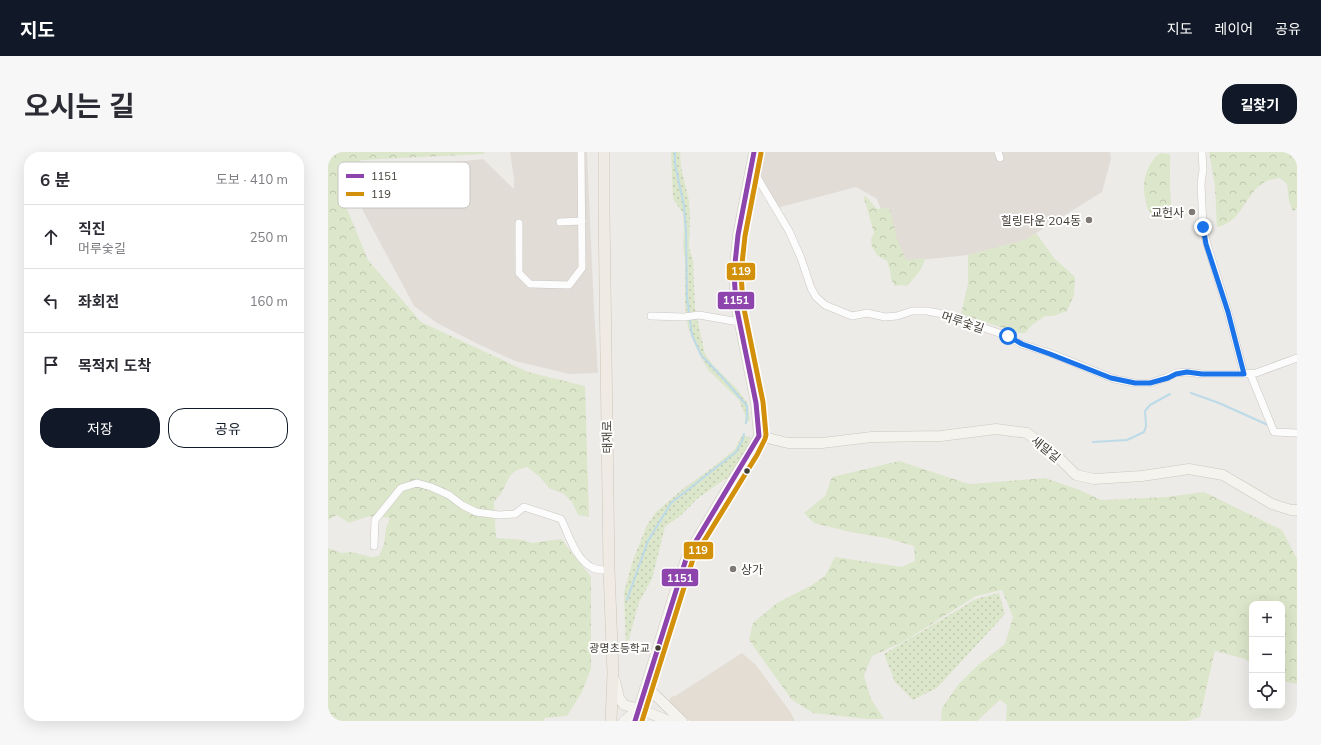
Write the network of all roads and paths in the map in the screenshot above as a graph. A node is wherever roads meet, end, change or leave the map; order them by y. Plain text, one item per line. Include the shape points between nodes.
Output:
1 (581, 152) edge
2 (600, 152) edge
3 (604, 152) edge
4 (754, 152) edge
5 (1202, 152) edge
6 (751, 167) junction
7 (582, 221) junction
8 (560, 222) dead end
9 (518, 223) dead end
10 (651, 316) dead end
11 (739, 322) junction
12 (1297, 358) edge
13 (1247, 374) junction
14 (1297, 433) edge
15 (759, 436) junction
16 (1297, 510) edge
17 (374, 546) dead end
18 (604, 570) junction
19 (613, 673) junction
20 (648, 680) junction
21 (639, 709) junction
22 (605, 721) edge
23 (611, 721) edge
24 (624, 721) edge
25 (635, 721) edge
26 (669, 721) edge
27 (682, 721) edge

1 - 7 street
2 - 18 main road, 태재로
3 - 19 main road, 태재로 via 609,570
4 - 6 main road
5 - 13 street via 1201,184 1206,244
6 - 11 main road via 734,272
6 - 13 street, 머루숯길 via 792,238 811,288 824,305 852,316 867,312 885,317 912,311 943,314 1008,336 1022,344 1114,379 1135,383 1150,383 1187,372
7 - 8 street
7 - 9 street via 582,268 569,285 530,284 519,273
10 - 11 street via 699,315
11 - 15 main road via 756,403
12 - 13 street, 머루숯길
13 - 14 street via 1274,432
15 - 16 main road, 새말길 via 788,443 822,443 872,437 941,436 996,429 1027,433 1076,474 1094,479 1142,476 1189,469 1223,475 1272,504
15 - 20 main road via 687,556
17 - 18 street via 375,520 401,488 417,483 448,494 476,512 515,514 524,507 561,519 576,551 585,563 592,568
18 - 22 main road, 태재로
19 - 21 main road via 619,698 624,705
19 - 23 main road, 태재로
20 - 21 main road
20 - 27 main road via 652,692
21 - 24 main road
21 - 25 main road
21 - 26 main road

